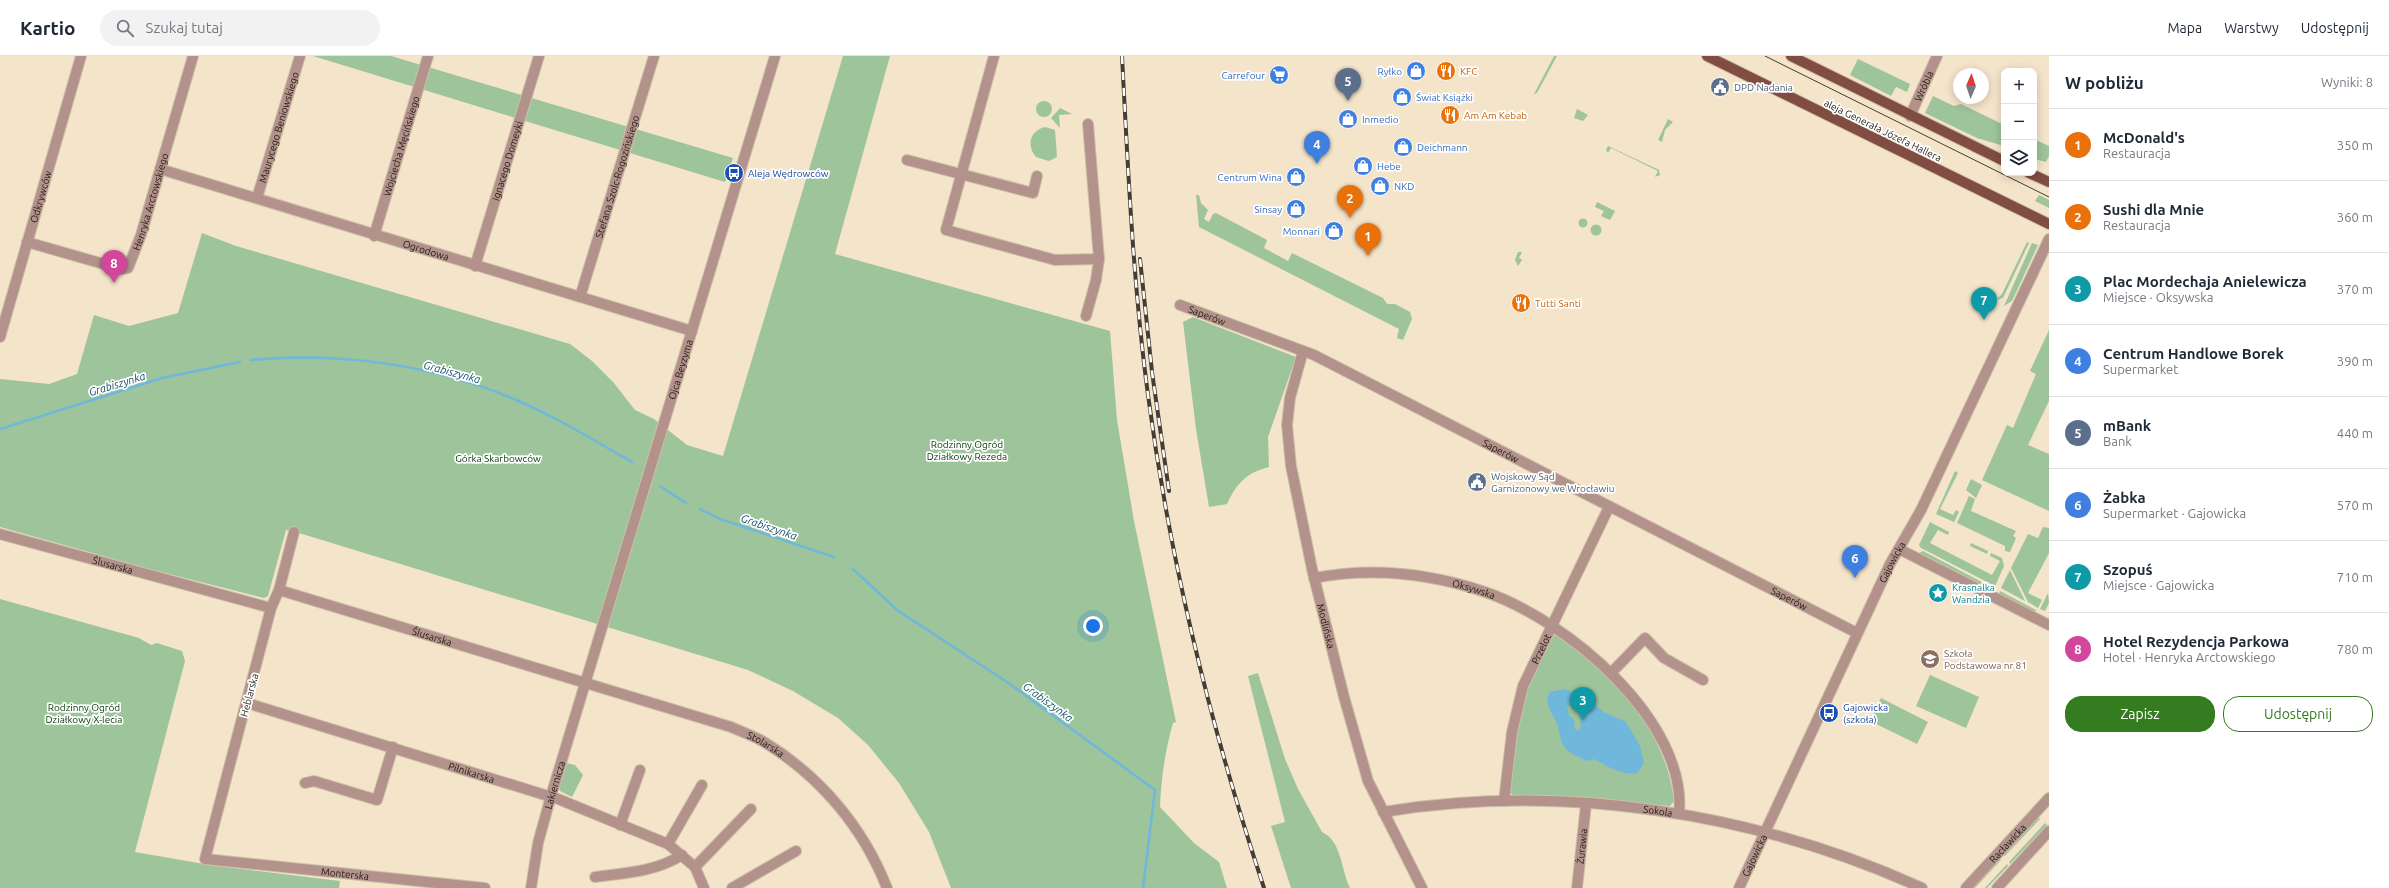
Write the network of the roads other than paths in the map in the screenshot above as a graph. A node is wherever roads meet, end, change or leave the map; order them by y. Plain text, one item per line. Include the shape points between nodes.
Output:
1 (81, 56) edge
2 (193, 56) edge
3 (300, 56) edge
4 (428, 56) edge
5 (539, 56) edge
6 (654, 56) edge
7 (775, 56) edge
8 (994, 56) edge
9 (1707, 56) edge
10 (1792, 56) edge
11 (1937, 56) edge
12 (1910, 116) junction
13 (1088, 124) dead end
14 (907, 160) dead end
15 (2001, 160) edge
16 (160, 169) junction
17 (962, 173) junction
18 (1037, 176) dead end
19 (2036, 176) edge
20 (2049, 182) edge
21 (257, 198) junction
22 (2049, 224) edge
23 (374, 236) junction
24 (2049, 239) edge
25 (27, 242) junction
26 (1099, 259) junction
27 (475, 266) junction
28 (580, 297) junction
29 (1180, 305) dead end
30 (1086, 316) dead end
31 (692, 331) junction
32 (0, 338) edge
33 (1303, 352) junction
34 (1609, 507) junction
35 (294, 532) dead end
36 (0, 534) edge
37 (1899, 549) junction
38 (1314, 578) junction
39 (279, 590) junction
40 (271, 608) junction
41 (2048, 622) edge
42 (1550, 626) junction
43 (1857, 633) junction
44 (1611, 673) junction
45 (1703, 680) dead end
46 (585, 683) junction
47 (248, 703) junction
48 (393, 747) junction
49 (640, 770) dead end
50 (305, 783) dead end
51 (702, 785) dead end
52 (551, 796) junction
53 (2049, 798) edge
54 (1504, 801) junction
55 (1586, 804) junction
56 (751, 809) dead end
57 (1383, 812) junction
58 (1679, 814) junction
59 (620, 825) junction
60 (2049, 831) edge
61 (1764, 832) junction
62 (668, 844) junction
63 (796, 851) dead end
64 (682, 855) junction
65 (205, 859) joint
66 (695, 867) junction
67 (595, 877) dead end
68 (485, 888) edge
69 (531, 888) edge
70 (704, 888) edge
71 (732, 888) edge
72 (887, 888) edge
73 (1422, 888) edge
74 (1577, 888) edge
75 (1739, 888) edge
76 (1922, 888) edge
77 (1966, 888) edge
78 (1997, 888) edge

1 - 25 street, Odkrywców
2 - 16 street, Henryka Arctowskiego
3 - 21 street, Maurycego Beniowskiego
4 - 23 street, Wojciecha Męcińskiego
5 - 27 street, Ignacego Domeyki
6 - 28 street, Stefana Szolc-Rogozińskiego
7 - 31 street, Ojca Beyzyma
8 - 17 street
9 - 22 main road, aleja Generała Józefa Hallera
10 - 12 main road
11 - 12 street, Wróbla
12 - 15 main road
13 - 26 street
14 - 17 street
16 - 21 street, Ogrodowa
16 - 25 street, Henryka Arctowskiego via 141,235 128,268 121,269
17 - 18 street via 1033,193
17 - 26 street via 946,230 1055,260
19 - 20 main road
21 - 23 street, Ogrodowa
23 - 27 street, Ogrodowa
24 - 37 street, Gajowicka via 1921,510
25 - 32 street, Odkrywców
26 - 30 street
27 - 28 street, Ogrodowa
28 - 31 street, Ogrodowa
29 - 33 street, Saperów
31 - 46 street, Ojca Beyzyma
33 - 34 street, Saperów via 1357,376
33 - 38 street, Modlińska via 1290,398 1288,440
34 - 42 street, Przelot
34 - 43 street, Saperów
35 - 39 street, Heblarska
36 - 40 street, Ślusarska
37 - 41 street
37 - 43 street, Gajowicka via 1891,560
38 - 42 street, Oksywska via 1389,572 1437,579 1486,592
38 - 57 street, Modlińska via 1366,774
39 - 40 street, Heblarska
39 - 46 street, Ślusarska
40 - 47 street, Heblarska
42 - 44 street, Oksywska
42 - 54 street, Przelot via 1523,686 1517,708 1507,763
43 - 61 street, Gajowicka
44 - 45 street via 1645,638 1664,658
44 - 58 street, Oksywska via 1638,703 1666,751 1678,787
46 - 52 street, Lakiernicza
46 - 72 street, Stolarska via 731,727 763,741 802,769 844,810 877,862
47 - 48 street, Pilnikarska
47 - 65 street, Heblarska
48 - 50 street via 377,800 314,781
48 - 52 street, Pilnikarska
49 - 59 street
51 - 62 street
52 - 59 street, Pilnikarska
52 - 69 street, Lakiernicza via 538,843
53 - 77 street, Racławicka
54 - 55 street, Sokola
54 - 57 street, Sokola via 1441,804
55 - 58 street, Sokola
55 - 74 street, Żurawia
56 - 66 street
57 - 73 street, Modlińska
58 - 61 street, Sokola
59 - 62 street, Pilnikarska
60 - 78 street
61 - 75 street, Gajowicka
61 - 76 street, Sokola via 1857,861
62 - 64 street, Pilnikarska
63 - 71 street
64 - 66 street, Pilnikarska
64 - 67 street via 666,864 642,871
65 - 68 street, Monterska
66 - 70 street

